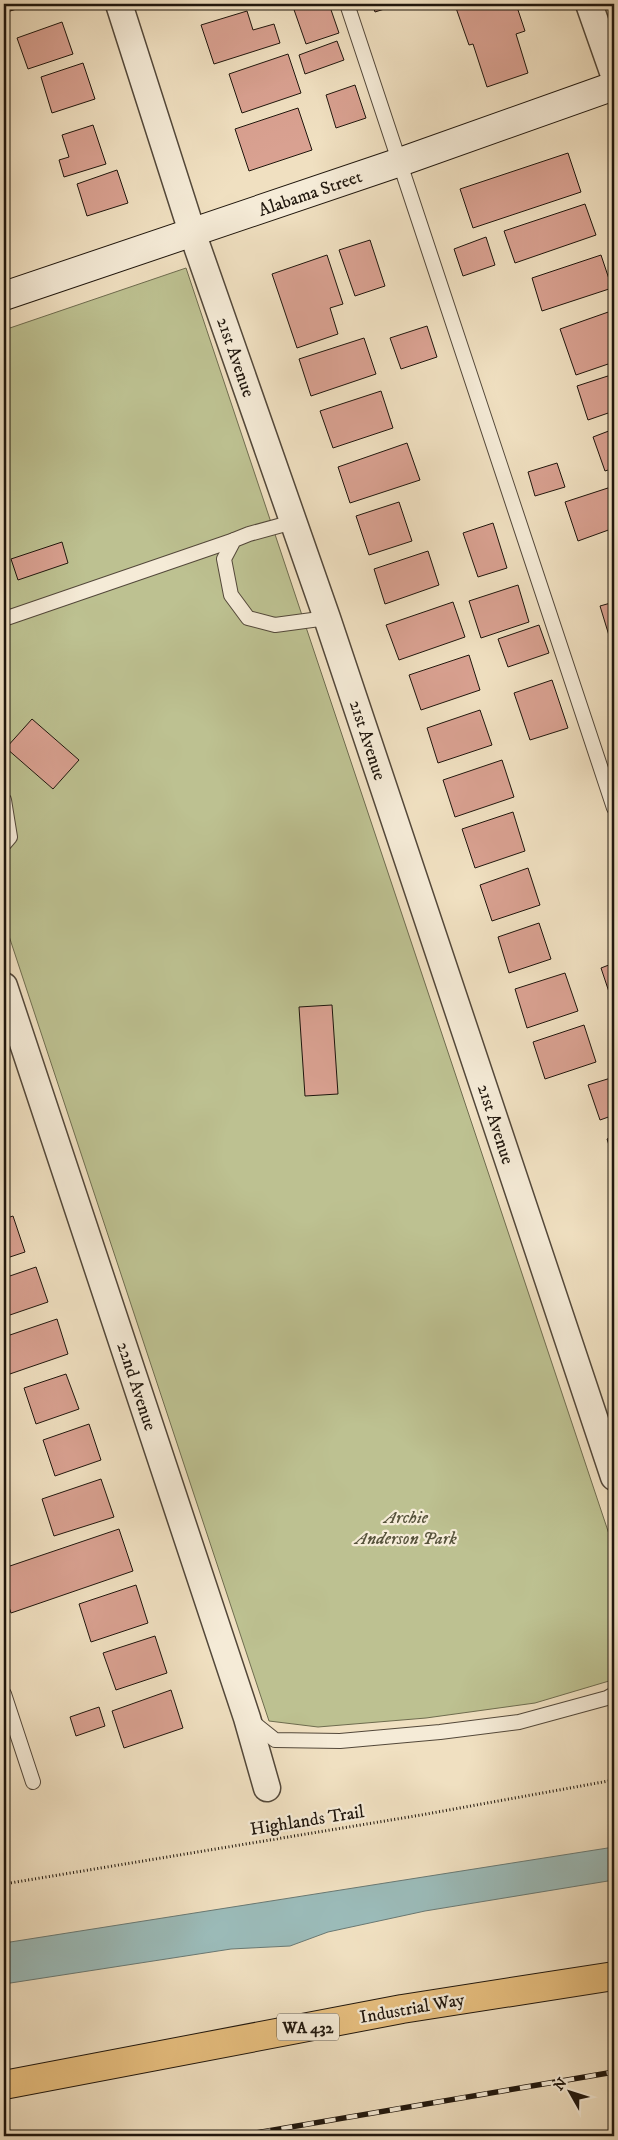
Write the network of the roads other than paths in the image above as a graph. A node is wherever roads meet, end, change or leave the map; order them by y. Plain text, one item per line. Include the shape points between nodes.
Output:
1 (118, 4) edge
2 (347, 4) edge
3 (589, 4) edge
4 (614, 75) edge
5 (614, 86) edge
6 (400, 162) junction
7 (192, 232) junction
8 (4, 296) edge
9 (294, 522) junction
10 (234, 540) junction
11 (327, 618) junction
12 (4, 619) edge
13 (4, 800) edge
14 (614, 808) edge
15 (4, 844) edge
16 (4, 986) edge
17 (614, 1477) edge
18 (4, 1694) edge
19 (614, 1694) edge
20 (248, 1718) junction
21 (33, 1782) dead end
22 (267, 1788) dead end
23 (614, 1976) edge
24 (4, 2084) edge

1 - 7 street, 21st Avenue
2 - 6 lane
3 - 4 street
5 - 6 street, Alabama Street
6 - 7 street, Alabama Street
6 - 14 lane
7 - 8 street, Alabama Street
7 - 9 street, 21st Avenue
9 - 10 lane
9 - 11 street, 21st Avenue
10 - 11 lane via 224,559 230,595 248,618 275,625
10 - 12 lane
11 - 17 street, 21st Avenue
13 - 15 lane via 10,837
16 - 20 street, 22nd Avenue
18 - 21 lane
19 - 20 lane via 519,1722 340,1741 275,1740
20 - 22 street, 22nd Avenue
23 - 24 main road, Industrial Way / WA 432 via 402,2009

